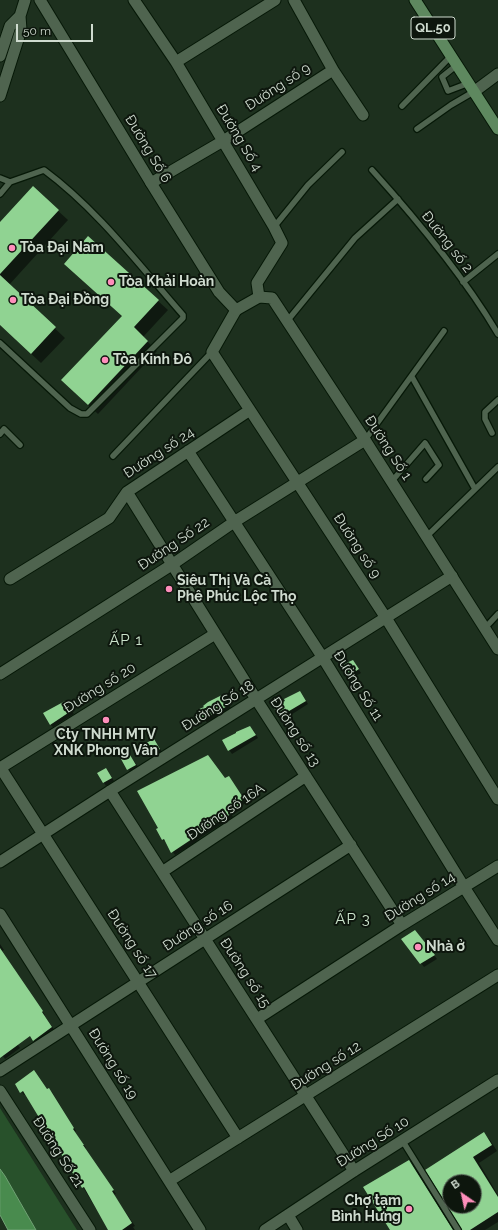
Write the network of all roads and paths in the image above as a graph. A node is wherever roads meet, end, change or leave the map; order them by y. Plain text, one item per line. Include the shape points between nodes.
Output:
1 (25, 0) edge
2 (40, 0) edge
3 (134, 0) edge
4 (275, 0) edge
5 (294, 0) edge
6 (415, 0) edge
7 (20, 16) junction
8 (3, 37) edge
9 (0, 56) edge
10 (454, 61) junction
11 (176, 62) junction
12 (333, 70) junction
13 (498, 74) edge
14 (472, 87) junction
15 (0, 96) edge
16 (402, 106) dead end
17 (363, 115) dead end
18 (416, 129) dead end
19 (498, 129) edge
20 (223, 141) junction
21 (342, 152) dead end
22 (372, 170) dead end
23 (0, 178) edge
24 (10, 182) junction
25 (151, 183) junction
26 (0, 194) edge
27 (398, 199) junction
28 (274, 227) junction
29 (498, 254) edge
30 (463, 282) junction
31 (259, 297) junction
32 (236, 310) junction
33 (288, 320) junction
34 (444, 331) dead end
35 (498, 334) edge
36 (0, 342) edge
37 (212, 352) junction
38 (412, 377) junction
39 (498, 400) edge
40 (250, 410) junction
41 (492, 433) dead end
42 (0, 434) edge
43 (365, 440) junction
44 (20, 445) dead end
45 (188, 452) junction
46 (114, 456) dead end
47 (498, 467) edge
48 (426, 479) dead end
49 (392, 481) junction
50 (297, 482) junction
51 (475, 489) junction
52 (127, 492) junction
53 (234, 522) junction
54 (427, 536) junction
55 (173, 564) junction
56 (452, 576) junction
57 (10, 579) dead end
58 (498, 614) edge
59 (386, 618) junction
60 (485, 628) junction
61 (215, 634) junction
62 (498, 649) edge
63 (322, 658) junction
64 (0, 674) edge
65 (256, 700) junction
66 (0, 767) edge
67 (306, 776) junction
68 (110, 791) junction
69 (498, 800) edge
70 (43, 834) junction
71 (351, 845) junction
72 (0, 862) edge
73 (498, 866) edge
74 (162, 872) junction
75 (464, 887) junction
76 (0, 914) edge
77 (402, 925) junction
78 (206, 939) junction
79 (498, 940) edge
80 (498, 975) edge
81 (138, 982) junction
82 (257, 1019) junction
83 (72, 1025) junction
84 (0, 1071) edge
85 (498, 1080) edge
86 (0, 1091) edge
87 (306, 1096) junction
88 (238, 1138) junction
89 (402, 1140) junction
90 (354, 1171) junction
91 (169, 1181) junction
92 (288, 1215) junction
93 (90, 1230) edge
94 (200, 1230) edge
95 (265, 1230) edge
96 (297, 1230) edge
97 (458, 1230) edge

1 - 7 street
2 - 25 street, Đường Số 6
3 - 11 street, Đường Số 4
4 - 11 street
5 - 12 street, Đường số 9
6 - 10 main road, QL.50
7 - 8 street
7 - 15 street via 21,30
8 - 9 street
10 - 14 main road, QL.50
10 - 14 lane via 442,77 448,91
10 - 16 lane
11 - 20 street, Đường Số 4
12 - 17 street
12 - 20 street, Đường số 9
13 - 14 street
14 - 18 lane via 452,105
14 - 19 main road, QL.50
20 - 25 street, Đường số 9
20 - 28 street, Đường Số 4
21 - 28 lane via 308,185
22 - 27 lane, Đường số 2
23 - 24 lane
24 - 26 lane
24 - 36 lane via 44,170 98,218 184,318 86,414 70,408
25 - 32 street, Đường Số 6 via 219,292
27 - 30 lane, Đường số 2
27 - 33 lane via 355,238
28 - 31 street, Đường Số 4 via 282,243 257,283
29 - 30 lane
30 - 35 lane, Đường số 2
31 - 32 street
31 - 33 street, Đường Số 1 via 272,298
32 - 37 street
33 - 43 street, Đường Số 1
34 - 38 lane
37 - 40 street, Đường số 9
37 - 46 lane
38 - 43 lane
38 - 51 lane
39 - 41 lane via 484,412
40 - 45 street, Đường số 24
40 - 50 street, Đường số 9
42 - 44 lane via 4,430
43 - 49 street, Đường Số 1
43 - 50 street, Đường Số 22
45 - 52 street, Đường số 24
45 - 53 street, Đường Số 11
47 - 51 lane
48 - 49 lane via 439,465 425,444
49 - 54 street, Đường Số 1
50 - 53 street, Đường Số 22
50 - 59 street, Đường số 9
51 - 54 lane
52 - 55 street, Đường số 13
52 - 57 street, Đường số 24 via 109,518
53 - 55 street, Đường Số 22
53 - 63 street, Đường Số 11
54 - 56 street, Đường Số 1
55 - 61 street, Đường số 13
55 - 64 street, Đường Số 22
56 - 59 street, Đường Số 18
56 - 60 street, Đường Số 1
58 - 60 lane
59 - 63 street, Đường Số 18
59 - 69 street, Đường số 9
60 - 62 street, Đường Số 1
61 - 65 street, Đường số 13
61 - 66 street, Đường số 20
63 - 65 street, Đường Số 18
63 - 75 street, Đường Số 11
65 - 67 street, Đường số 13
65 - 68 street, Đường Số 18
66 - 70 street, Đường số 17
67 - 71 street, Đường số 13
67 - 74 street, Đường số 16A
68 - 70 street, Đường Số 18
68 - 74 street, Đường số 15
70 - 72 street, Đường Số 18
70 - 81 street, Đường số 17
71 - 77 street, Đường số 13
71 - 78 street, Đường số 16
73 - 75 street, Đường số 14
74 - 78 street, Đường số 15
75 - 77 street, Đường số 14
75 - 79 street, Đường Số 11
76 - 83 street, Đường số 19
77 - 82 street, Đường số 14
78 - 81 street, Đường số 16
78 - 82 street, Đường số 15
80 - 87 street, Đường số 12
81 - 83 street, Đường số 16
81 - 88 street, Đường số 17
82 - 87 street, Đường số 15
83 - 84 street, Đường số 16
83 - 91 street, Đường số 19
85 - 89 street, Đường Số 10
86 - 93 street, Đường Số 21
87 - 88 street, Đường số 12
87 - 90 street, Đường số 15
88 - 91 street, Đường số 12
89 - 90 street, Đường Số 10
89 - 97 lane
90 - 92 street, Đường Số 10
91 - 94 street, Đường số 19
92 - 95 street, Đường Số 10
92 - 96 street

